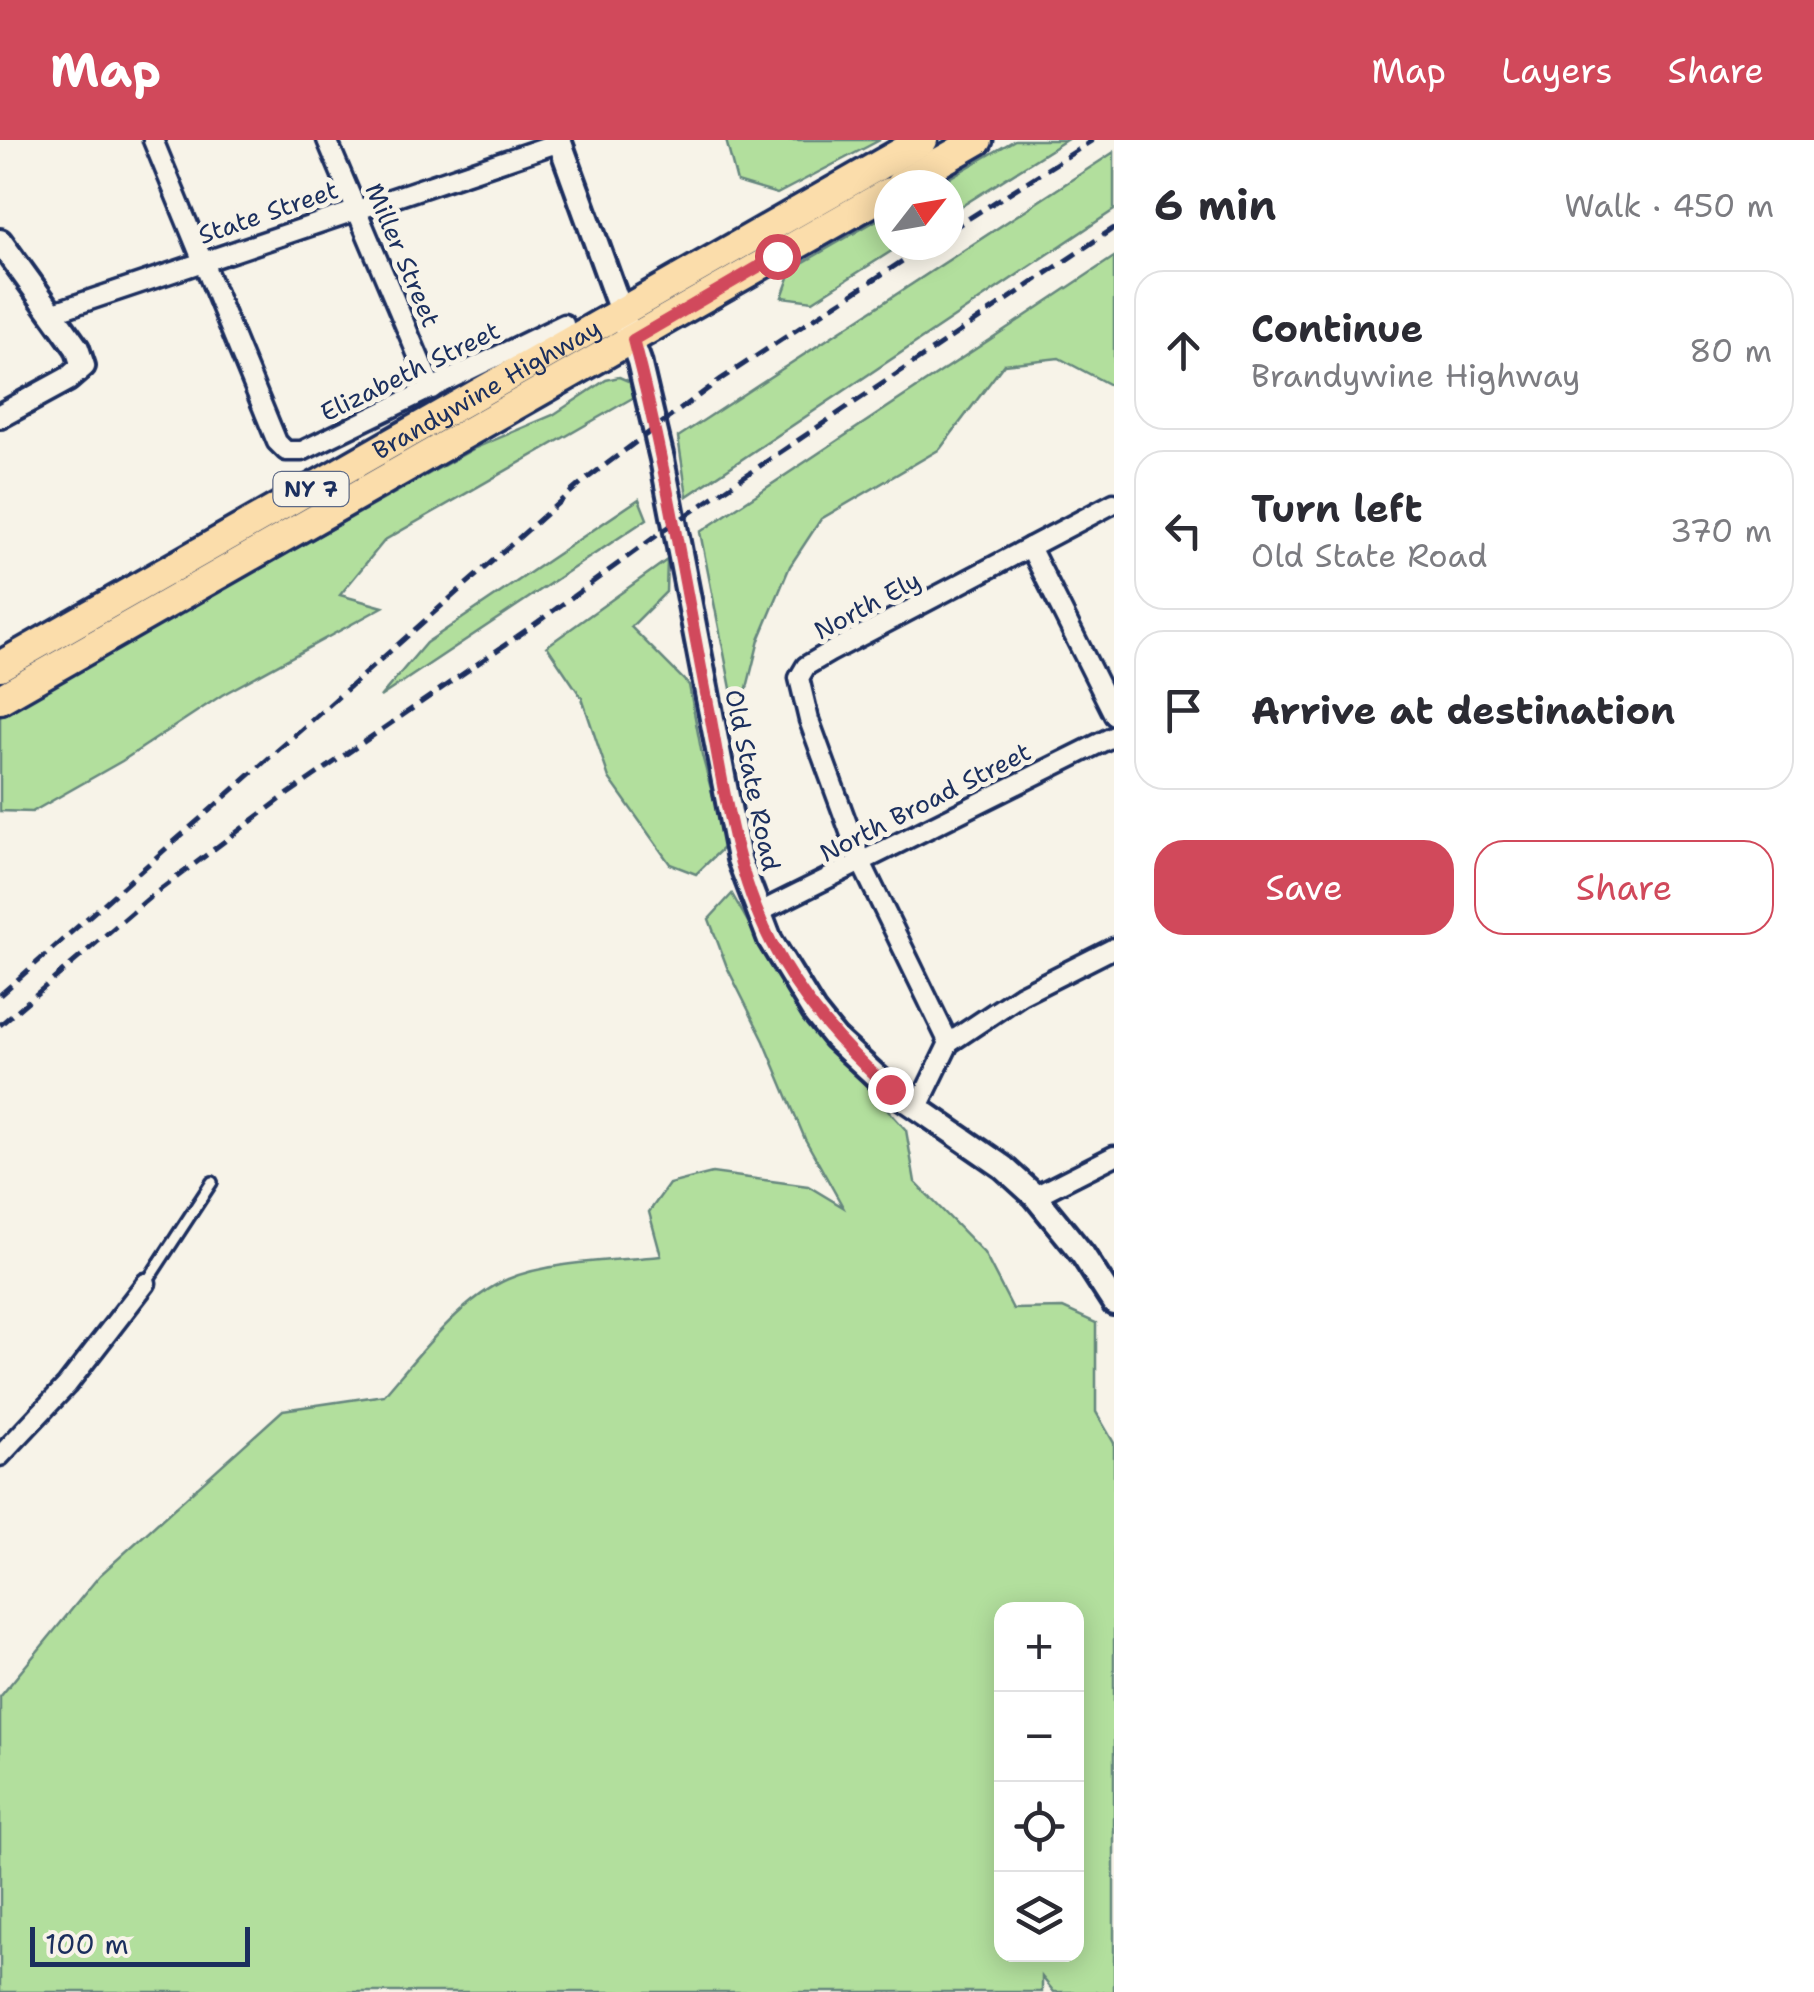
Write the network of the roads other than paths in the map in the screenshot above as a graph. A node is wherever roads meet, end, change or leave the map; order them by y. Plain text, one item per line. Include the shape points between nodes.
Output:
1 (152, 140) edge
2 (327, 140) edge
3 (923, 140) edge
4 (978, 140) edge
5 (560, 141) edge
6 (926, 170) edge
7 (874, 201) edge
8 (357, 211) junction
9 (0, 241) edge
10 (203, 264) junction
11 (51, 312) junction
12 (623, 312) junction
13 (564, 324) dead end
14 (633, 340) junction
15 (432, 389) junction
16 (0, 416) edge
17 (1114, 503) edge
18 (1030, 548) junction
19 (0, 666) edge
20 (0, 699) edge
21 (1114, 715) edge
22 (1114, 736) edge
23 (860, 862) junction
24 (758, 913) junction
25 (1114, 948) edge
26 (949, 1043) junction
27 (917, 1110) junction
28 (1114, 1156) edge
29 (212, 1182) dead end
30 (1036, 1196) junction
31 (146, 1284) joint
32 (1114, 1304) edge
33 (0, 1456) edge

1 - 10 street
2 - 8 street, Miller Street
3 - 12 main road, Brandywine Highway / NY 7
4 - 6 main road
5 - 8 street, State Street
5 - 12 street, Old State Road
7 - 14 main road, Brandywine Highway / NY 7
8 - 10 street, State Street
8 - 15 street, Miller Street
9 - 11 street
10 - 11 street, State Street
10 - 15 street, Elizabeth Street via 286,450 302,451
11 - 16 street via 83,366
12 - 14 street, Old State Road
12 - 19 main road, Brandywine Highway / NY 7
13 - 15 street, Elizabeth Street
14 - 20 main road, Brandywine Highway / NY 7
14 - 24 street, Old State Road via 659,442 739,860
17 - 18 street
18 - 21 street
18 - 23 street, North Ely via 830,652 799,678
22 - 23 street, North Broad Street
23 - 24 street, North Broad Street
23 - 26 street
24 - 27 street, Old State Road via 814,1012 863,1066
25 - 26 street via 1022,995
26 - 27 street
27 - 30 street, Old State Road
28 - 30 street
29 - 31 lane
30 - 32 street, Old State Road
31 - 33 street

